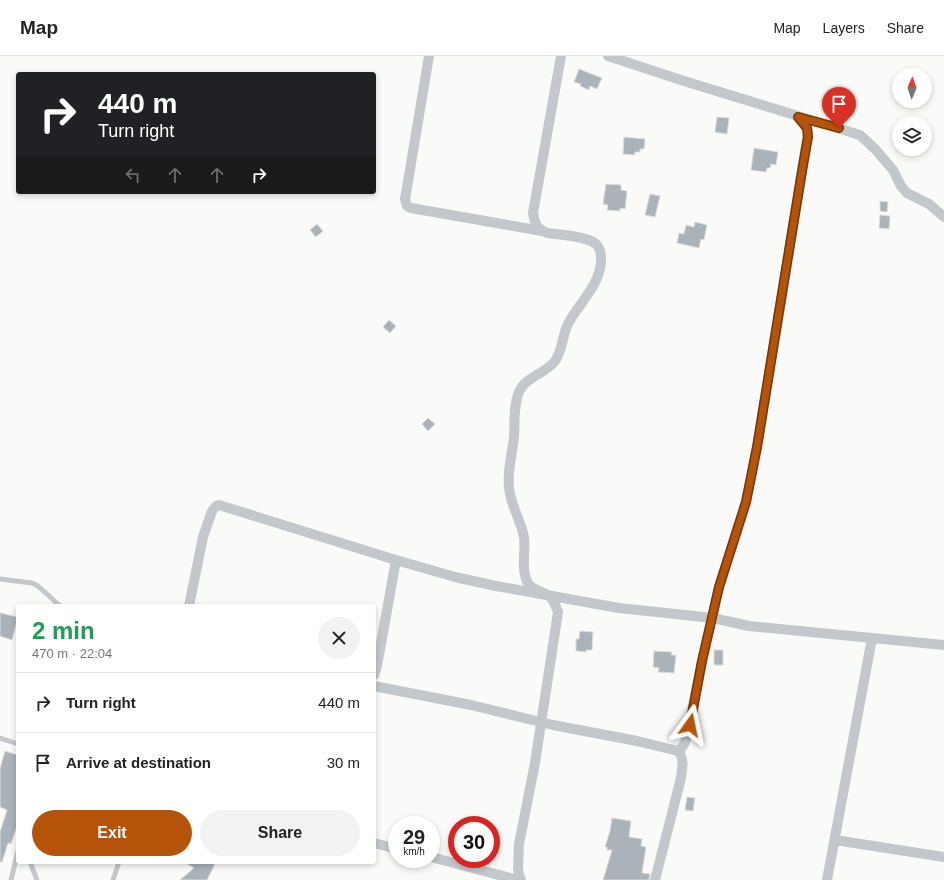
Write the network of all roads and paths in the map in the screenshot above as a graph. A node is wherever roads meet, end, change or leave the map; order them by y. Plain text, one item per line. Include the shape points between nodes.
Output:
1 (429, 56) edge
2 (561, 56) edge
3 (608, 56) edge
4 (624, 58) edge
5 (798, 117) junction
6 (944, 217) edge
7 (542, 231) junction
8 (396, 560) junction
9 (0, 579) edge
10 (548, 596) junction
11 (58, 604) edge
12 (189, 604) edge
13 (713, 618) junction
14 (872, 638) junction
15 (944, 645) edge
16 (376, 669) edge
17 (376, 686) edge
18 (542, 722) junction
19 (0, 738) edge
20 (16, 743) edge
21 (678, 751) junction
22 (835, 840) junction
23 (376, 844) edge
24 (388, 847) edge
25 (944, 857) edge
26 (16, 859) edge
27 (440, 859) edge
28 (31, 864) edge
29 (118, 864) edge
30 (11, 880) edge
31 (36, 880) edge
32 (113, 880) edge
33 (520, 880) edge
34 (655, 880) edge
35 (827, 880) edge

1 - 7 street via 405,199 407,206
2 - 7 street via 533,213 534,224
3 - 4 street
4 - 5 street
5 - 6 street via 860,135 875,149 907,193 929,204
5 - 13 street via 807,128 808,137 765,404 746,502 719,587
7 - 10 street via 591,241 597,245 602,259 594,284 565,330 555,361 524,385 516,401 509,477 510,494 524,536 526,580 531,587
8 - 10 street via 455,577
8 - 12 street via 218,505 212,511 204,537
8 - 16 street
9 - 11 lane via 38,586
10 - 13 street via 620,608
10 - 18 street via 556,604 558,612
13 - 14 street via 763,628
13 - 21 street via 685,744
14 - 15 street
14 - 22 street
17 - 18 street
18 - 21 street
18 - 33 street via 519,844
19 - 20 lane
21 - 34 street via 683,762 681,778
22 - 25 street
22 - 35 street
23 - 24 street
26 - 30 lane
27 - 33 street
28 - 31 lane
29 - 32 lane

